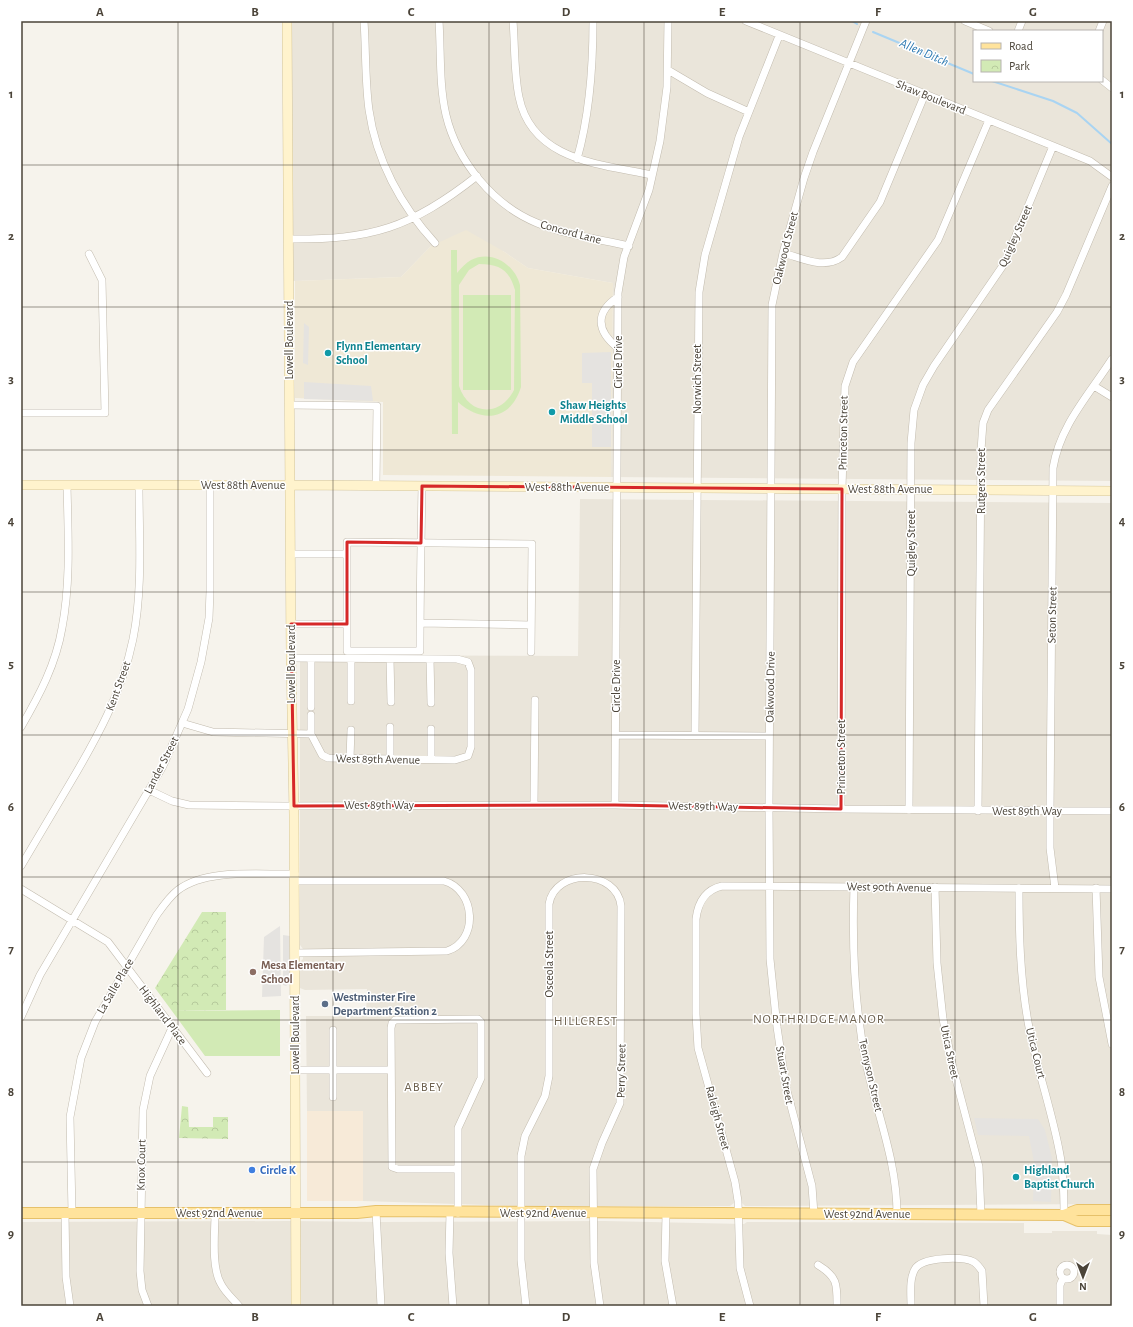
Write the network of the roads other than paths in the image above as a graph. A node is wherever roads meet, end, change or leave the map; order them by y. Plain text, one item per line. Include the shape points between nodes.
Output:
1 (286, 21) edge
2 (364, 21) edge
3 (439, 21) edge
4 (513, 21) edge
5 (592, 21) edge
6 (668, 21) edge
7 (746, 21) edge
8 (866, 21) edge
9 (965, 21) edge
10 (987, 30) edge
11 (780, 36) junction
12 (849, 64) junction
13 (668, 70) junction
14 (1103, 81) edge
15 (1112, 88) edge
16 (925, 94) junction
17 (749, 112) junction
18 (989, 120) junction
19 (1053, 146) junction
20 (578, 158) junction
21 (652, 175) junction
22 (477, 176) junction
23 (1112, 177) edge
24 (1112, 186) edge
25 (414, 218) junction
26 (288, 239) junction
27 (435, 243) dead end
28 (629, 246) junction
29 (783, 253) junction
30 (88, 254) dead end
31 (618, 297) junction
32 (618, 348) junction
33 (1112, 359) edge
34 (1094, 386) junction
35 (1112, 398) edge
36 (289, 405) junction
37 (21, 413) edge
38 (67, 484) junction
39 (21, 485) edge
40 (138, 485) junction
41 (210, 485) junction
42 (290, 485) junction
43 (376, 485) junction
44 (422, 486) junction
45 (617, 488) junction
46 (697, 488) junction
47 (772, 488) junction
48 (842, 489) junction
49 (911, 490) junction
50 (981, 490) junction
51 (1053, 491) junction
52 (1112, 491) edge
53 (421, 543) junction
54 (290, 554) junction
55 (347, 554) junction
56 (420, 623) junction
57 (291, 624) junction
58 (347, 624) junction
59 (532, 625) junction
60 (531, 652) dead end
61 (290, 658) junction
62 (311, 659) junction
63 (390, 659) junction
64 (351, 660) junction
65 (430, 660) junction
66 (535, 700) dead end
67 (351, 701) dead end
68 (391, 702) dead end
69 (431, 703) dead end
70 (182, 723) junction
71 (21, 727) edge
72 (390, 727) dead end
73 (431, 728) dead end
74 (350, 730) dead end
75 (292, 733) junction
76 (311, 734) junction
77 (616, 735) junction
78 (695, 735) junction
79 (769, 736) junction
80 (350, 758) junction
81 (390, 759) junction
82 (431, 759) junction
83 (149, 790) junction
84 (534, 804) junction
85 (615, 805) junction
86 (294, 806) junction
87 (769, 806) junction
88 (841, 809) junction
89 (909, 810) junction
90 (978, 811) junction
91 (1050, 811) junction
92 (1112, 811) edge
93 (21, 866) edge
94 (294, 878) junction
95 (583, 879) joint
96 (770, 886) junction
97 (854, 886) junction
98 (935, 888) junction
99 (1019, 888) junction
100 (1055, 888) junction
101 (1096, 888) junction
102 (1112, 888) edge
103 (21, 889) edge
104 (72, 919) junction
105 (696, 929) joint
106 (295, 953) junction
107 (126, 967) junction
108 (21, 1017) edge
109 (172, 1028) junction
110 (333, 1030) dead end
111 (1112, 1044) edge
112 (333, 1069) junction
113 (296, 1070) junction
114 (390, 1070) junction
115 (207, 1073) dead end
116 (333, 1097) dead end
117 (457, 1169) junction
118 (1112, 1210) edge
119 (376, 1211) junction
120 (21, 1212) edge
121 (141, 1212) junction
122 (68, 1213) junction
123 (215, 1213) junction
124 (296, 1213) junction
125 (454, 1213) junction
126 (521, 1213) junction
127 (594, 1213) junction
128 (666, 1214) junction
129 (738, 1214) junction
130 (814, 1214) junction
131 (897, 1214) junction
132 (981, 1215) junction
133 (1064, 1215) junction
134 (1112, 1221) edge
135 (818, 1265) dead end
136 (1063, 1278) dead end
137 (70, 1306) edge
138 (148, 1306) edge
139 (240, 1306) edge
140 (296, 1306) edge
141 (382, 1306) edge
142 (453, 1306) edge
143 (526, 1306) edge
144 (600, 1306) edge
145 (673, 1306) edge
146 (750, 1306) edge
147 (837, 1306) edge
148 (911, 1306) edge
149 (984, 1306) edge
150 (1060, 1306) edge

1 - 26 street, Lowell Boulevard
2 - 25 street via 368,102 373,129 389,177
3 - 22 street, Concord Lane via 446,115 458,147
4 - 20 street via 517,81 524,112 536,132 546,142 560,152
5 - 20 street via 589,100
6 - 13 street, Circle Drive
7 - 11 street, Shaw Boulevard
8 - 12 street, Oakwood Street
9 - 10 street
11 - 12 street, Shaw Boulevard
11 - 17 street, Norwich Street
12 - 16 street, Shaw Boulevard
12 - 29 street, Oakwood Street via 813,152
13 - 17 street via 707,93
13 - 21 street, Circle Drive via 662,124
14 - 15 street
16 - 18 street, Shaw Boulevard
16 - 29 street via 880,202 842,257 822,263
17 - 46 street, Norwich Street via 739,137 701,276 698,326
18 - 19 street, Shaw Boulevard
18 - 48 street, Princeton Street via 938,240 857,355 848,372 843,399
19 - 23 street, Shaw Boulevard via 1090,161
19 - 49 street, Quigley Street via 1004,264 923,385 916,402 912,424
20 - 21 street
21 - 28 street, Circle Drive
22 - 25 street via 438,205
22 - 28 street, Concord Lane via 496,196 529,220 556,230
24 - 50 street, Rutgers Street via 1066,296 985,416 981,433
25 - 26 street via 389,229 351,237
25 - 27 street
26 - 36 street, Lowell Boulevard
28 - 31 street, Circle Drive via 621,271
29 - 47 street, Oakwood Street via 772,305
30 - 37 street via 102,280 105,413
31 - 32 street, Circle Drive
31 - 32 street via 605,308 601,326 608,341
32 - 45 street, Circle Drive
33 - 34 street, Seton Street
34 - 35 street
34 - 51 street, Seton Street via 1068,424 1057,446 1053,468
36 - 42 street, Lowell Boulevard
36 - 43 street via 377,406
38 - 39 street, West 88th Avenue
38 - 40 street, West 88th Avenue
38 - 71 street via 67,595 62,630 44,684
40 - 41 street, West 88th Avenue
40 - 93 street, Kent Street via 139,594 136,624 127,665 106,722
41 - 42 street, West 88th Avenue
41 - 70 street, Lander Street via 208,618 195,684
42 - 43 street, West 88th Avenue
42 - 54 street, Lowell Boulevard
43 - 44 street, West 88th Avenue
44 - 45 street, West 88th Avenue
44 - 53 street
45 - 46 street, West 88th Avenue
45 - 77 street, Circle Drive
46 - 47 street, West 88th Avenue
46 - 78 street, Norwich Street
47 - 48 street, West 88th Avenue
47 - 79 street, Oakwood Drive
48 - 49 street, West 88th Avenue
48 - 88 street, Princeton Street
49 - 50 street, West 88th Avenue
49 - 89 street, Quigley Street
50 - 51 street, West 88th Avenue
50 - 90 street, Rutgers Street
51 - 52 street, West 88th Avenue
51 - 91 street, Seton Street
53 - 55 street via 347,542
53 - 56 street
53 - 59 street via 532,544
54 - 55 street
54 - 57 street, Lowell Boulevard
55 - 58 street
56 - 58 street via 420,651 347,651
56 - 59 street
57 - 58 street
57 - 61 street, Lowell Boulevard
59 - 60 street
61 - 62 street
61 - 75 street, Lowell Boulevard
62 - 64 street
62 - 76 street
63 - 64 street
63 - 65 street
63 - 68 street
64 - 67 street
65 - 69 street
65 - 82 street, West 89th Avenue via 457,659 468,662 471,670 471,747 468,756 455,760
66 - 84 street
70 - 75 street via 214,732
70 - 83 street, Lander Street
72 - 81 street
73 - 82 street
74 - 80 street
75 - 76 street
75 - 86 street, Lowell Boulevard
76 - 80 street, West 89th Avenue via 322,755 328,758
77 - 78 street
77 - 85 street, Circle Drive
78 - 79 street
79 - 87 street, Oakwood Drive
80 - 81 street, West 89th Avenue
81 - 82 street, West 89th Avenue
83 - 86 street, West 89th Way via 172,801 189,805
83 - 104 street, Lander Street
84 - 85 street, West 89th Way
84 - 86 street, West 89th Way
85 - 87 street, West 89th Way
86 - 94 street, Lowell Boulevard
87 - 88 street, West 89th Way
87 - 96 street, Oakwood Drive
88 - 89 street, West 89th Way
89 - 90 street, West 89th Way
90 - 91 street, West 89th Way
91 - 92 street, West 89th Way
91 - 100 street, Seton Street via 1050,848
94 - 106 street, Lowell Boulevard
94 - 106 street via 444,881 455,885 464,894 468,906 467,932 462,941 446,951
94 - 107 street, La Salle Place via 220,875 199,879 182,887 171,896 160,911
95 - 126 street, Osceola Street via 561,883 550,900 549,1076 545,1096 523,1142
95 - 127 street, Perry Street via 602,881 610,885 617,892 621,906 621,1094 618,1109 594,1162
96 - 97 street, West 90th Avenue
96 - 105 street, West 90th Avenue via 722,886 711,890 699,903
96 - 130 street, Stuart Street via 770,959 777,1027 790,1105 813,1192
97 - 98 street, West 90th Avenue
97 - 131 street, Tennyson Street via 854,965 862,1043 895,1173
98 - 99 street, West 90th Avenue
98 - 132 street, Utica Street via 937,963 943,1019 979,1167
99 - 100 street, West 90th Avenue
99 - 133 street, Utica Court via 1020,957 1026,1006 1058,1143
100 - 101 street, West 90th Avenue
101 - 102 street, West 90th Avenue
101 - 111 street via 1099,977
103 - 104 street, Highland Place
104 - 107 street, Highland Place via 108,942
104 - 108 street, Lander Street via 40,975
105 - 129 street, Raleigh Street via 698,1048 734,1176
106 - 113 street, Lowell Boulevard
107 - 109 street, Highland Place
107 - 122 street, La Salle Place via 90,1032 81,1058 75,1085 70,1135
109 - 115 street, Highland Place
109 - 121 street, Knox Court via 150,1076 144,1104
110 - 112 street
112 - 113 street
112 - 114 street
112 - 116 street
113 - 124 street, Lowell Boulevard
114 - 117 street via 390,1164 393,1168
114 - 117 street via 392,1021 480,1020 481,1078 458,1128
117 - 125 street
118 - 133 main road, West 92nd Avenue via 1077,1210
119 - 124 main road, West 92nd Avenue
119 - 125 main road, West 92nd Avenue
119 - 141 street
120 - 122 main road, West 92nd Avenue
121 - 122 main road, West 92nd Avenue
121 - 123 main road, West 92nd Avenue
121 - 138 street, Knox Court via 141,1281
122 - 137 street, La Salle Place via 66,1277
123 - 124 main road, West 92nd Avenue
123 - 139 street via 218,1278 222,1287
124 - 140 street, Lowell Boulevard
125 - 126 main road, West 92nd Avenue
125 - 142 street via 449,1259
126 - 127 main road, West 92nd Avenue
126 - 143 street, Osceola Street via 521,1260
127 - 128 main road, West 92nd Avenue
127 - 144 street, Perry Street via 594,1263
128 - 129 main road, West 92nd Avenue
128 - 145 street via 665,1261
129 - 130 main road, West 92nd Avenue
129 - 146 street, Raleigh Street via 740,1268
130 - 131 main road, West 92nd Avenue
131 - 132 main road, West 92nd Avenue
132 - 133 main road, West 92nd Avenue
133 - 134 main road, West 92nd Avenue via 1078,1221
135 - 147 street via 831,1274 836,1282
136 - 150 street
148 - 149 street via 912,1275 915,1268 928,1260 974,1262 980,1268 984,1280

